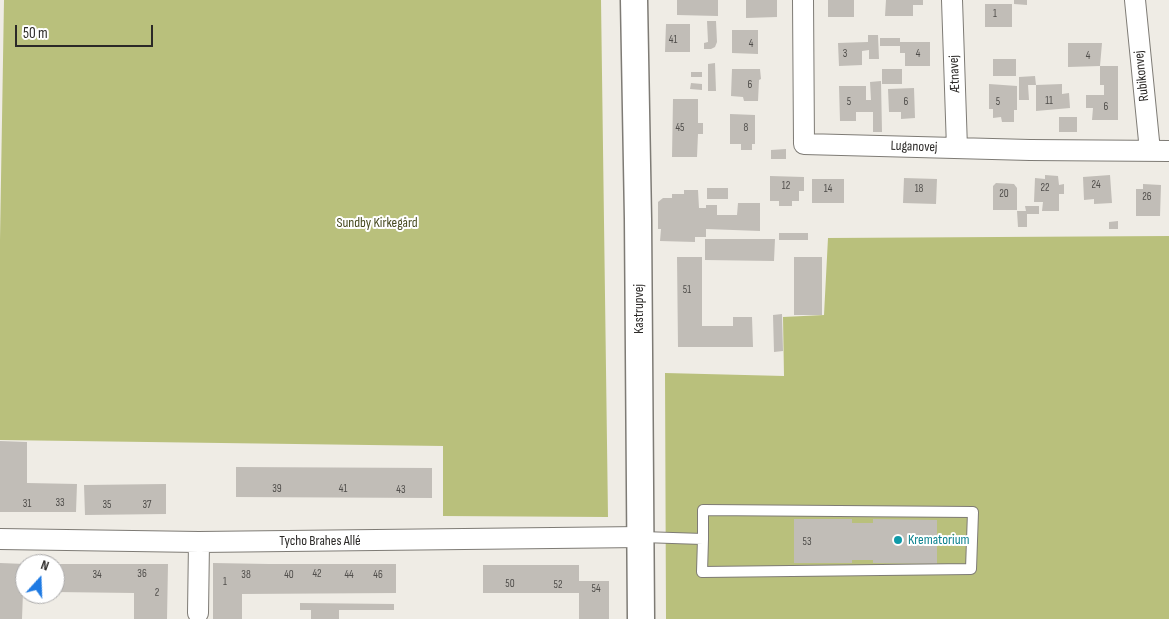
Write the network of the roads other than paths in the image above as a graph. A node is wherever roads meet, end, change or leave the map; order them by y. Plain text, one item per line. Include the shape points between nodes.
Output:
1 (634, 0) edge
2 (803, 0) edge
3 (952, 0) edge
4 (1135, 0) edge
5 (957, 148) junction
6 (1159, 151) edge
7 (641, 537) junction
8 (0, 539) edge
9 (703, 539) junction
10 (199, 542) junction
11 (198, 613) dead end
12 (641, 619) edge

1 - 7 street, Kastrupvej
2 - 5 street, Luganovej via 804,144
3 - 5 street, Ætnavej
4 - 6 street, Rubikonvej
5 - 6 street, Luganovej
7 - 9 lane
7 - 10 street, Tycho Brahes Allé
7 - 12 street, Kastrupvej
8 - 10 street, Tycho Brahes Allé
9 - 9 lane via 703,510 973,512 972,569 702,572
10 - 11 street

